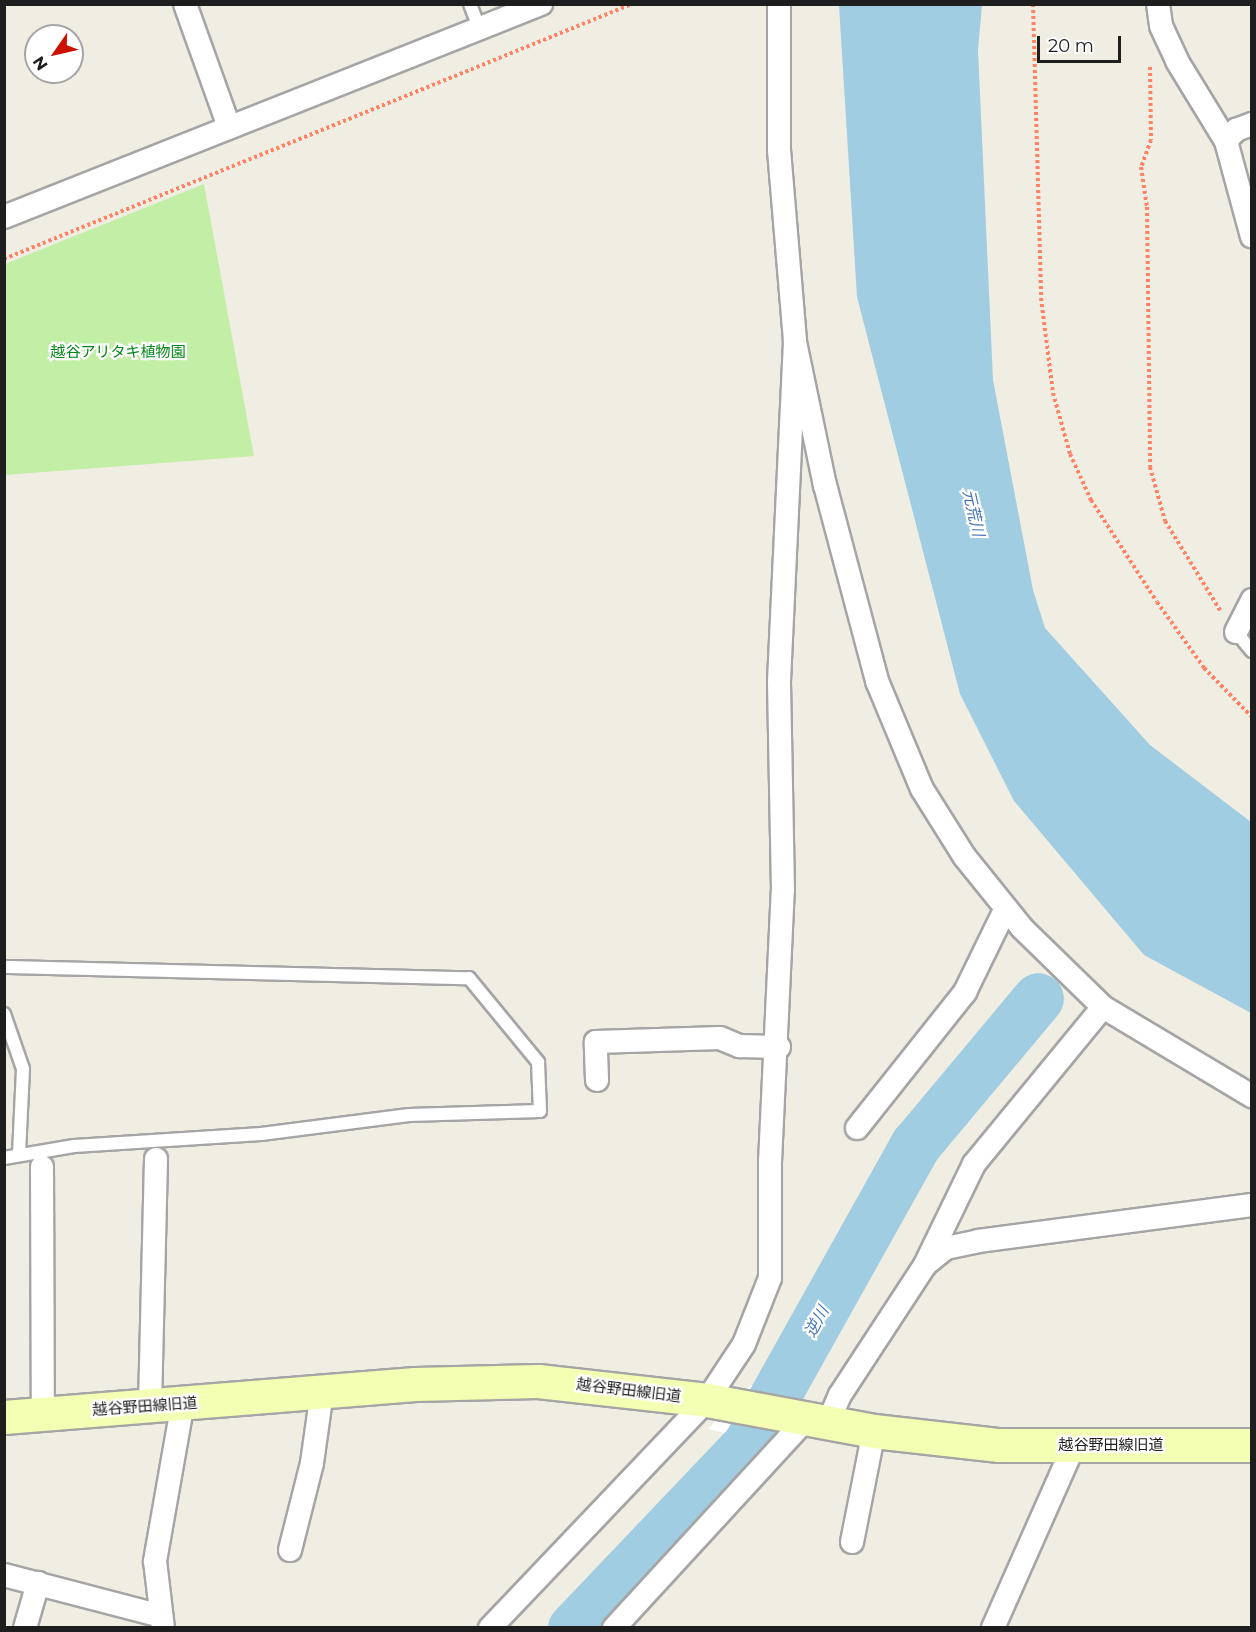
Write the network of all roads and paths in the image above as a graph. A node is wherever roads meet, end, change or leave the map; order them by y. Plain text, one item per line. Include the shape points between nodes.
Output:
1 (185, 4) edge
2 (470, 4) edge
3 (541, 4) edge
4 (632, 4) edge
5 (779, 4) edge
6 (1033, 4) edge
7 (1158, 4) edge
8 (479, 28) junction
9 (1150, 61) dead end
10 (1251, 124) edge
11 (229, 127) junction
12 (1226, 141) junction
13 (4, 217) edge
14 (1251, 237) edge
15 (4, 259) edge
16 (795, 342) junction
17 (1251, 600) edge
18 (1236, 632) junction
19 (1251, 651) edge
20 (1251, 717) edge
21 (1006, 908) junction
22 (4, 967) edge
23 (1104, 1007) junction
24 (5, 1015) edge
25 (778, 1047) junction
26 (597, 1080) dead end
27 (1251, 1096) edge
28 (857, 1128) dead end
29 (19, 1154) junction
30 (4, 1158) edge
31 (156, 1159) dead end
32 (42, 1167) dead end
33 (1251, 1205) edge
34 (925, 1265) junction
35 (321, 1392) junction
36 (716, 1401) junction
37 (183, 1403) junction
38 (150, 1405) junction
39 (44, 1413) junction
40 (4, 1417) edge
41 (810, 1420) junction
42 (874, 1431) junction
43 (1074, 1445) junction
44 (1251, 1445) edge
45 (852, 1542) dead end
46 (290, 1550) dead end
47 (4, 1575) edge
48 (38, 1584) junction
49 (162, 1622) edge
50 (25, 1628) edge
51 (490, 1628) edge
52 (614, 1628) edge
53 (993, 1628) edge

1 - 11 street
2 - 8 lane
3 - 8 street
4 - 15 path
5 - 16 street via 779,150
6 - 20 path via 1041,298 1053,393 1070,454 1091,500 1157,602 1204,668
7 - 12 street via 1161,26 1177,61
8 - 11 street
9 - 18 path via 1151,140 1141,167 1146,207 1150,467 1165,521
10 - 12 street via 1236,130
11 - 13 street
12 - 14 street
16 - 21 street via 825,485 877,681 922,789 964,856
16 - 25 street via 780,681 783,891
17 - 18 street
18 - 19 lane
21 - 23 street
21 - 28 street via 965,992
22 - 29 lane via 469,978 538,1062 540,1111 409,1114 261,1134 74,1146
23 - 27 street
23 - 34 street via 974,1164
24 - 29 lane via 23,1069
25 - 26 street via 739,1046 720,1038 596,1042
25 - 36 street via 770,1162 770,1278
29 - 30 lane
31 - 38 street
32 - 39 street
33 - 34 street via 978,1241 946,1248
34 - 41 street via 840,1395
35 - 36 street, 越谷野田線旧道 via 538,1381
35 - 37 street, 越谷野田線旧道
35 - 46 street via 312,1463
36 - 41 street, 越谷野田線旧道
36 - 51 street
37 - 38 street, 越谷野田線旧道
37 - 49 street via 155,1561
38 - 39 street, 越谷野田線旧道
39 - 40 street, 越谷野田線旧道
41 - 42 street, 越谷野田線旧道
41 - 52 street
42 - 43 street, 越谷野田線旧道 via 999,1445
42 - 45 street
43 - 44 street, 越谷野田線旧道
43 - 53 street
47 - 48 street
48 - 49 street
48 - 50 street

